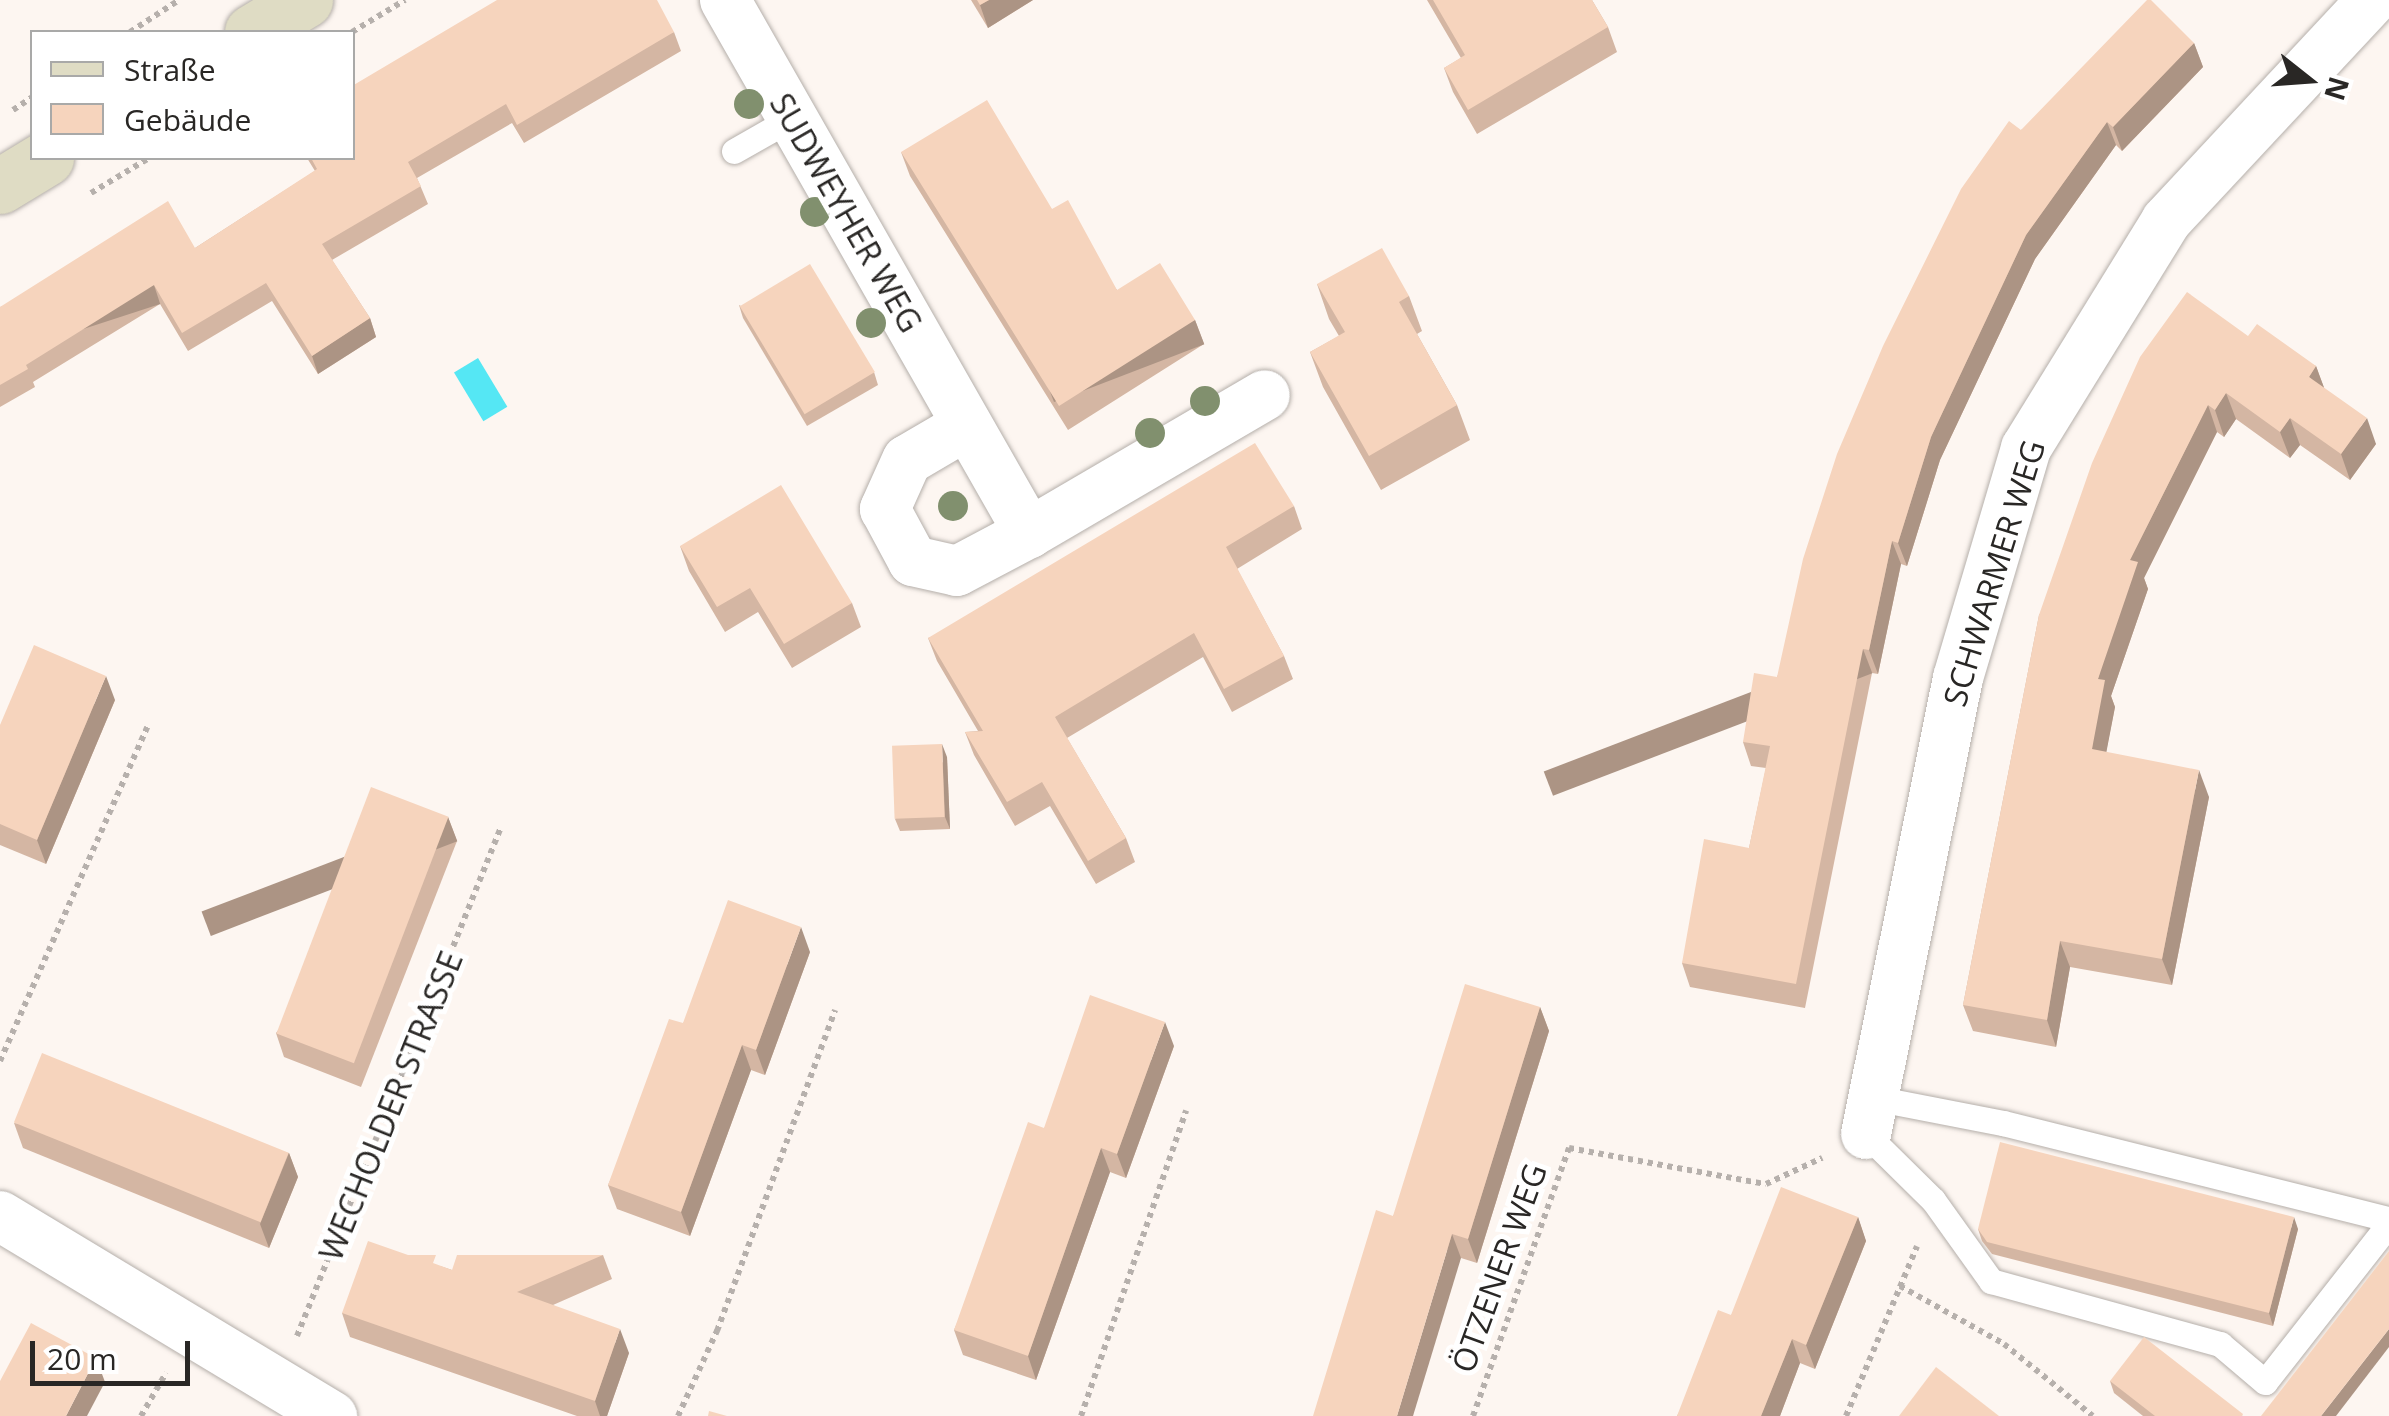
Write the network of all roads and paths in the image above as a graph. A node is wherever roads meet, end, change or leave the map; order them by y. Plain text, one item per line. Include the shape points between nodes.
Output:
1 (179, 0) edge
2 (305, 0) edge
3 (405, 0) edge
4 (725, 0) edge
5 (2372, 0) edge
6 (133, 30) edge
7 (255, 30) edge
8 (355, 30) edge
9 (792, 118) junction
10 (734, 152) dead end
11 (43, 160) edge
12 (0, 186) edge
13 (1265, 395) dead end
14 (967, 426) junction
15 (1029, 533) junction
16 (147, 728) dead end
17 (501, 827) dead end
18 (835, 1010) dead end
19 (0, 1061) edge
20 (1186, 1111) dead end
21 (1870, 1116) junction
22 (0, 1216) edge
23 (2389, 1222) edge
24 (1922, 1232) dead end
25 (1900, 1286) junction
26 (278, 1384) junction
27 (332, 1416) edge
28 (678, 1416) edge
29 (1081, 1416) edge
30 (1472, 1416) edge
31 (1846, 1416) edge
32 (2093, 1416) edge

1 - 6 path
2 - 7 street
3 - 8 path
4 - 9 street, SUDWEYHER WEG
5 - 21 street, SCHWARMER WEG via 2166,221 2026,448 1958,678
9 - 10 lane
9 - 14 street, SUDWEYHER WEG
11 - 12 street
13 - 15 street
14 - 15 street, SUDWEYHER WEG
14 - 15 street via 907,460 885,509 912,562 957,571
16 - 19 path
17 - 26 path, WECHOLDER STRASSE
18 - 28 path via 718,1330
20 - 29 path
21 - 23 lane via 2003,1123
21 - 23 lane via 1991,1281 2220,1344 2265,1382
21 - 30 path, ÖTZENER WEG via 1766,1184 1569,1148
22 - 26 street
24 - 25 path
25 - 31 path
25 - 32 path via 2004,1344
26 - 27 street

